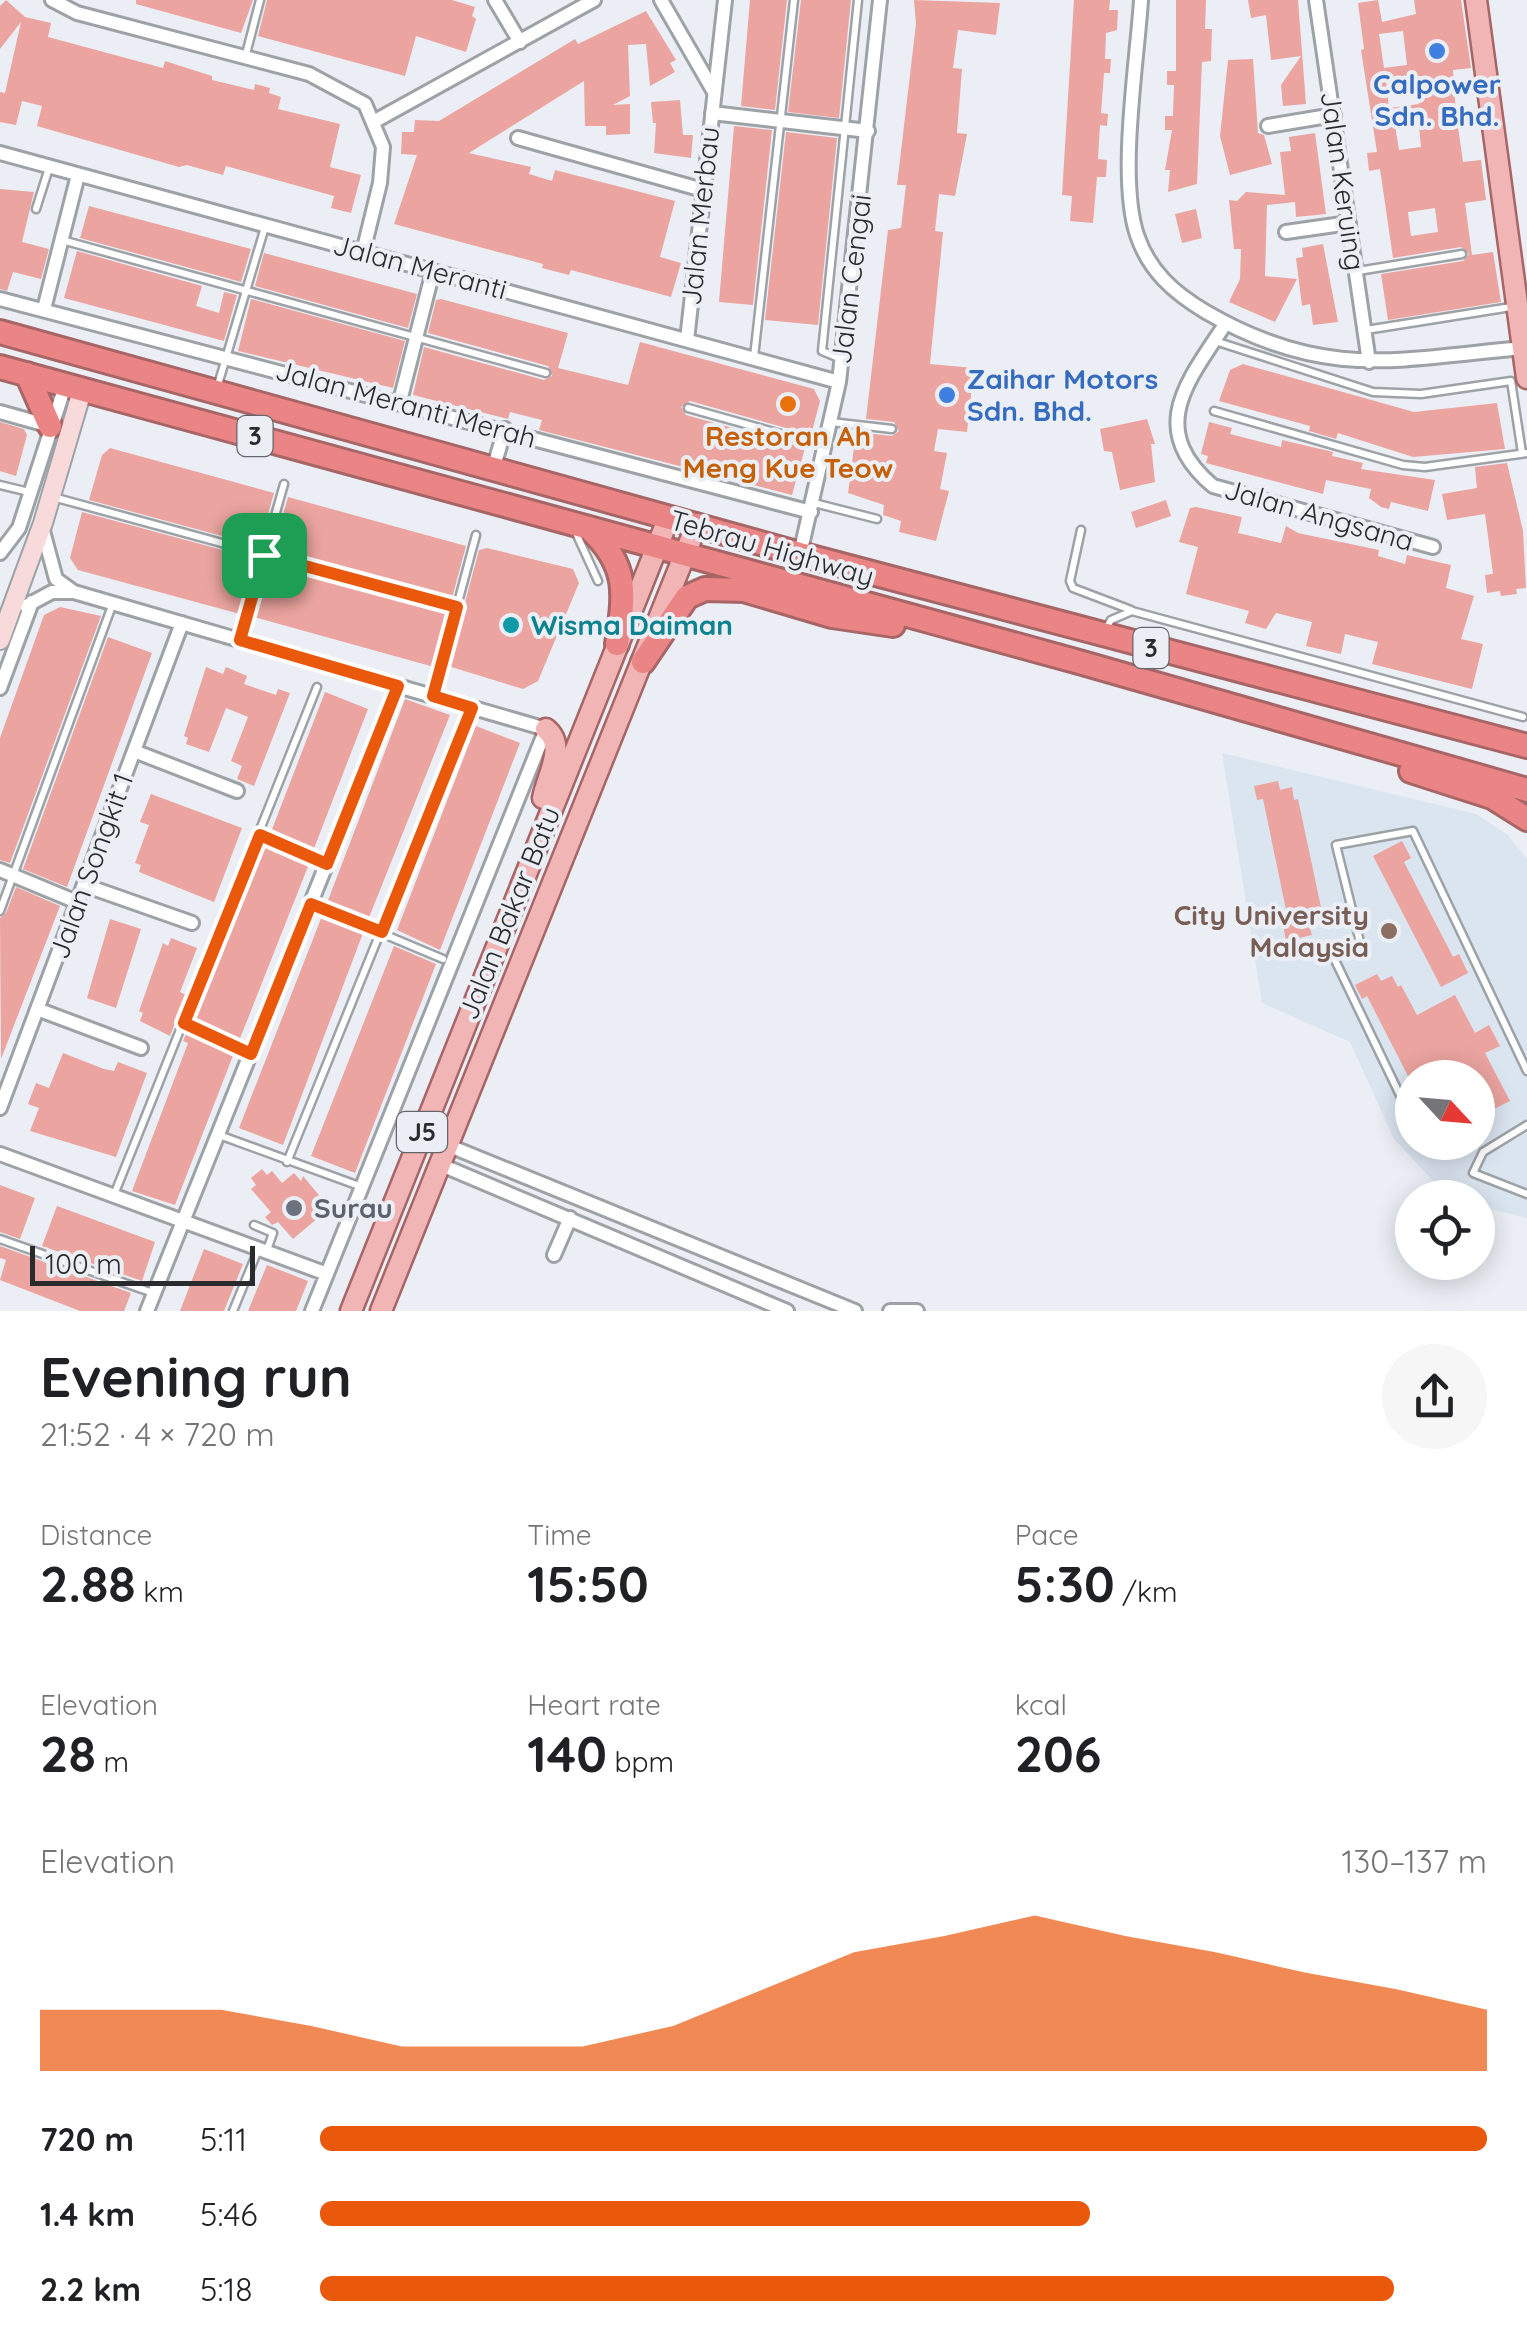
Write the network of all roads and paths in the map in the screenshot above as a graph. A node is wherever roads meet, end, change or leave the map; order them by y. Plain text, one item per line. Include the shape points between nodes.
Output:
1 (260, 0) edge
2 (594, 0) edge
3 (661, 0) edge
4 (725, 0) edge
5 (794, 0) edge
6 (858, 0) edge
7 (880, 0) edge
8 (1141, 0) edge
9 (1316, 0) edge
10 (55, 1) edge
11 (1481, 1) edge
12 (501, 3) edge
13 (520, 42) junction
14 (246, 54) junction
15 (714, 92) junction
16 (712, 113) junction
17 (1334, 115) junction
18 (375, 121) junction
19 (780, 121) junction
20 (1268, 126) dead end
21 (846, 128) junction
22 (868, 131) junction
23 (518, 138) dead end
24 (0, 153) edge
25 (49, 166) junction
26 (78, 174) junction
27 (703, 190) junction
28 (36, 209) dead end
29 (1349, 224) junction
30 (266, 225) junction
31 (1286, 232) dead end
32 (61, 240) junction
33 (363, 252) junction
34 (1462, 254) dead end
35 (433, 270) junction
36 (1356, 271) junction
37 (246, 290) junction
38 (0, 299) edge
39 (1517, 306) junction
40 (44, 309) junction
41 (1226, 323) junction
42 (1364, 330) junction
43 (0, 332) edge
44 (416, 337) junction
45 (686, 340) junction
46 (1214, 341) junction
47 (39, 342) junction
48 (1522, 348) junction
49 (226, 356) junction
50 (754, 358) junction
51 (842, 360) junction
52 (112, 362) junction
53 (1368, 362) junction
54 (0, 367) edge
55 (546, 373) dead end
56 (27, 374) junction
57 (1527, 378) edge
58 (839, 382) junction
59 (73, 385) junction
60 (216, 389) junction
61 (400, 401) junction
62 (688, 408) dead end
63 (1214, 411) dead end
64 (0, 412) edge
65 (830, 422) junction
66 (50, 426) junction
67 (504, 429) junction
68 (892, 429) dead end
69 (825, 446) junction
70 (1525, 453) edge
71 (494, 466) junction
72 (0, 484) edge
73 (284, 484) dead end
74 (30, 492) junction
75 (51, 497) junction
76 (812, 507) junction
77 (669, 516) junction
78 (876, 519) dead end
79 (564, 522) junction
80 (43, 524) junction
81 (697, 524) junction
82 (589, 528) junction
83 (1081, 530) dead end
84 (476, 535) dead end
85 (1433, 547) dead end
86 (657, 548) junction
87 (0, 553) edge
88 (800, 554) junction
89 (264, 555) junction
90 (686, 555) junction
91 (598, 581) dead end
92 (74, 592) junction
93 (32, 602) junction
94 (113, 603) junction
95 (457, 607) junction
96 (1132, 611) junction
97 (182, 623) junction
98 (3, 626) edge
99 (956, 629) junction
100 (1102, 635) junction
101 (240, 640) junction
102 (617, 644) junction
103 (643, 662) junction
104 (398, 686) junction
105 (317, 687) dead end
106 (0, 688) edge
107 (433, 696) junction
108 (472, 708) junction
109 (1259, 713) junction
110 (1522, 717) dead end
111 (546, 729) junction
112 (1527, 746) edge
113 (134, 751) junction
114 (1527, 790) edge
115 (237, 791) dead end
116 (1527, 820) edge
117 (543, 825) junction
118 (260, 835) junction
119 (327, 864) junction
120 (6, 873) edge
121 (84, 885) junction
122 (77, 902) junction
123 (311, 904) junction
124 (511, 906) junction
125 (0, 911) edge
126 (192, 923) dead end
127 (382, 932) junction
128 (443, 959) dead end
129 (37, 1009) junction
130 (184, 1023) junction
131 (141, 1048) dead end
132 (251, 1054) junction
133 (1527, 1070) edge
134 (1395, 1086) edge
135 (0, 1108) edge
136 (1527, 1124) edge
137 (218, 1134) junction
138 (440, 1153) junction
139 (0, 1154) edge
140 (287, 1162) junction
141 (362, 1187) junction
142 (1527, 1194) edge
143 (114, 1196) junction
144 (570, 1218) junction
145 (183, 1221) junction
146 (254, 1225) dead end
147 (0, 1239) edge
148 (262, 1250) junction
149 (554, 1255) dead end
150 (327, 1274) junction
151 (154, 1294) junction
152 (147, 1311) edge
153 (233, 1311) edge
154 (312, 1311) edge
155 (354, 1311) edge
156 (381, 1311) edge
157 (787, 1311) edge
158 (855, 1311) edge
159 (890, 1311) edge
160 (917, 1311) edge

1 - 14 lane
2 - 13 street
3 - 15 street, Jalan Merbau
4 - 15 street, Jalan Merbau
5 - 19 lane
6 - 21 lane
7 - 22 street, Jalan Cengai
8 - 41 street via 1130,186 1136,234 1170,288
9 - 17 street, Jalan Keruing
10 - 14 street
11 - 39 main road
12 - 13 street
13 - 18 street
14 - 18 street via 340,87 366,104
15 - 16 street, Jalan Merbau
16 - 19 street
16 - 27 street, Jalan Merbau
17 - 20 street
17 - 29 street, Jalan Keruing
18 - 33 street via 383,147
19 - 21 street
19 - 50 lane
21 - 22 street
21 - 51 lane via 822,351
22 - 51 street, Jalan Cengai
23 - 27 street
24 - 25 street, Jalan Meranti
25 - 26 street, Jalan Meranti
25 - 28 lane
26 - 30 street, Jalan Meranti
26 - 32 street
27 - 45 street, Jalan Merbau
29 - 31 street
29 - 36 street, Jalan Keruing
30 - 33 street, Jalan Meranti
30 - 37 lane
32 - 37 lane
32 - 40 street
33 - 35 street, Jalan Meranti
34 - 36 lane
35 - 44 street
35 - 45 street, Jalan Meranti
36 - 42 street, Jalan Keruing
37 - 44 lane
37 - 49 lane
38 - 40 street, Jalan Meranti Merah
39 - 42 lane
39 - 48 main road
40 - 49 street, Jalan Meranti Merah
41 - 46 street, Jalan Angsana
41 - 53 street via 1298,355
42 - 53 street, Jalan Keruing
43 - 47 highway, Tebrau Highway / 3
44 - 55 lane
44 - 61 street
45 - 50 street, Jalan Meranti
46 - 70 lane via 1372,392 1421,394 1510,381
46 - 85 street, Jalan Angsana via 1176,417 1181,451 1195,470 1213,486
47 - 52 highway, Tebrau Highway / 3
47 - 59 highway via 54,352
48 - 53 street
48 - 57 main road
49 - 60 lane
49 - 61 street, Jalan Meranti Merah
50 - 58 street, Jalan Meranti
51 - 58 street, Jalan Cengai
52 - 59 highway via 95,364
52 - 60 highway, Tebrau Highway / 3
54 - 56 highway, Tebrau Highway / 3
56 - 59 highway, Tebrau Highway / 3
56 - 66 highway
58 - 65 street, Jalan Cengai
59 - 66 street
59 - 75 street
59 - 79 highway, Tebrau Highway / 3
60 - 71 highway, Tebrau Highway / 3
61 - 67 street, Jalan Meranti Merah
62 - 69 lane
63 - 70 lane via 1403,465
64 - 66 street
65 - 68 lane
65 - 69 street, Jalan Cengai
66 - 74 street
67 - 71 street
67 - 76 street, Jalan Meranti Merah
69 - 76 street, Jalan Cengai
71 - 77 highway, Tebrau Highway / 3
72 - 74 lane
73 - 89 lane
74 - 87 street via 16,533
75 - 80 street
75 - 89 lane
76 - 78 lane
76 - 88 street, Jalan Cengai
77 - 81 highway, Tebrau Highway / 3
77 - 86 main road, Jalan Bakar Batu / J5
79 - 82 highway, Tebrau Highway / 3
79 - 91 lane via 585,546
80 - 92 street via 50,568
80 - 98 street
81 - 88 highway, Tebrau Highway / 3
81 - 90 main road, Jalan Bakar Batu / J5
82 - 86 highway, Tebrau Highway / 3
82 - 102 highway via 612,552 622,576
83 - 96 lane via 1073,588
84 - 95 lane
86 - 90 highway, Tebrau Highway / 3
86 - 102 main road, Jalan Bakar Batu / J5
88 - 100 highway, Tebrau Highway / 3
89 - 95 lane
89 - 101 lane
90 - 99 highway, Tebrau Highway / 3
90 - 103 main road, Jalan Bakar Batu / J5
92 - 93 street via 52,592
92 - 94 street
93 - 98 street
93 - 106 street
94 - 97 street
94 - 120 lane
95 - 107 lane
96 - 100 lane via 1111,620
96 - 110 lane
97 - 101 street
97 - 113 street, Jalan Songkit 1
99 - 103 highway via 848,619 744,590 706,588 687,597
99 - 109 highway, Tebrau Highway / 3
100 - 112 highway, Tebrau Highway / 3
101 - 104 street
102 - 117 main road, Jalan Bakar Batu / J5
103 - 138 main road, Jalan Bakar Batu / J5
104 - 107 street
104 - 119 street
105 - 118 lane
107 - 108 street
108 - 111 street
108 - 127 lane
109 - 114 highway, Tebrau Highway / 3
109 - 116 highway via 1492,798
111 - 117 main road via 556,752
111 - 141 street
113 - 115 street
113 - 121 street, Jalan Songkit 1
117 - 124 main road, Jalan Bakar Batu / J5
118 - 119 lane
118 - 130 lane
119 - 123 street
120 - 122 street
120 - 125 lane
121 - 122 street, Jalan Songkit 1
121 - 126 street
122 - 129 street, Jalan Songkit 1
123 - 127 lane
123 - 132 street
124 - 138 main road via 432,1123
124 - 155 main road, Jalan Bakar Batu / J5
127 - 128 lane
127 - 140 lane
129 - 131 street
129 - 135 street, Jalan Songkit 1
130 - 132 lane
130 - 143 lane
132 - 137 street
133 - 134 lane via 1413,831 1336,845 1360,942 1333,956
136 - 142 lane via 1482,1152 1473,1173
137 - 140 lane
137 - 145 street
138 - 144 street
138 - 155 main road via 406,1183
138 - 156 main road, Jalan Bakar Batu / J5
138 - 158 street
139 - 143 street
140 - 141 lane
141 - 150 street
143 - 145 street
144 - 149 street
144 - 157 street
145 - 148 street
145 - 151 street
146 - 148 lane via 272,1233
147 - 151 lane
148 - 150 street
148 - 153 lane
150 - 154 street
151 - 152 street
159 - 160 street

